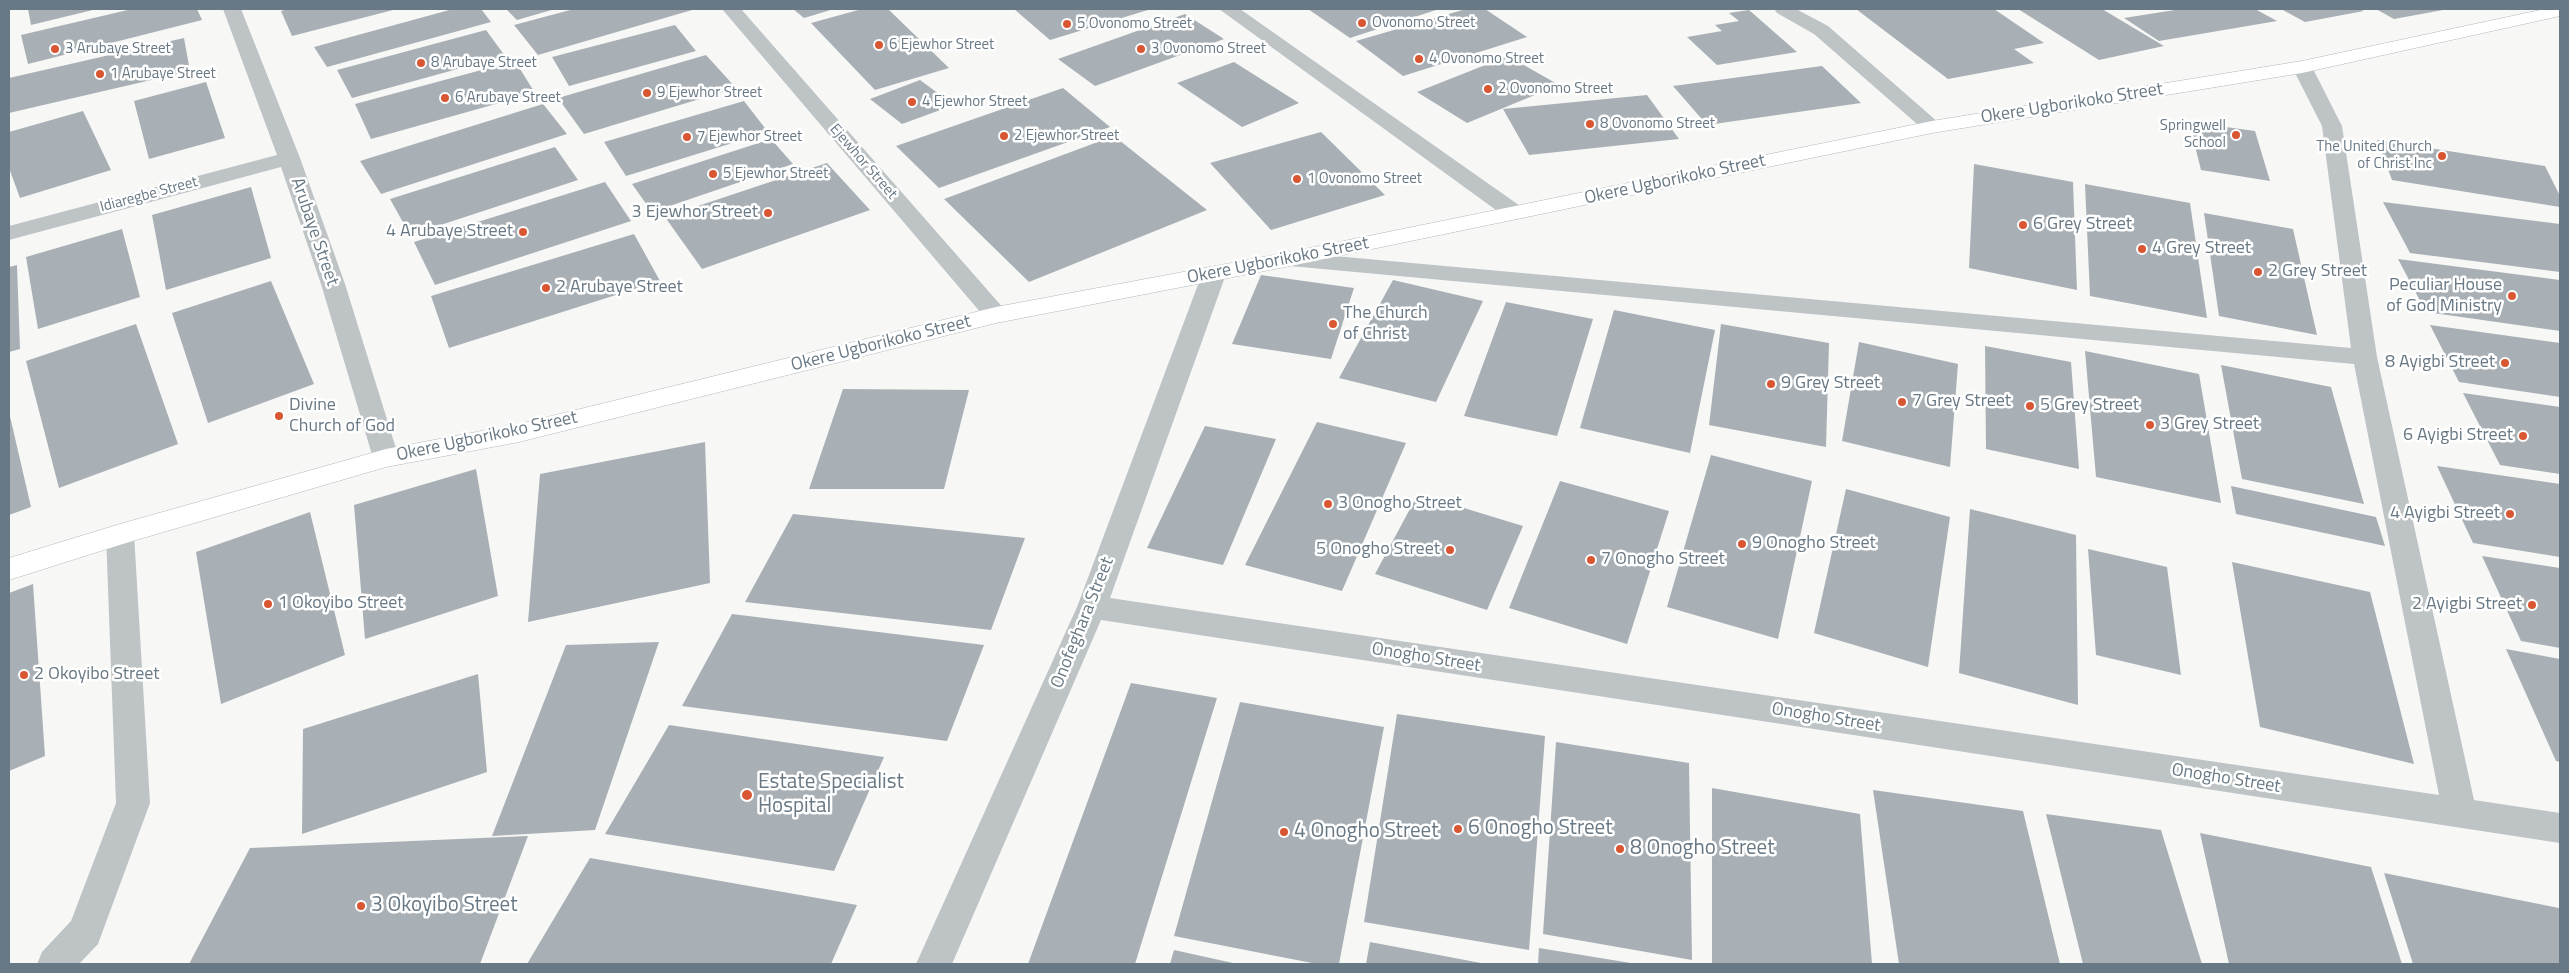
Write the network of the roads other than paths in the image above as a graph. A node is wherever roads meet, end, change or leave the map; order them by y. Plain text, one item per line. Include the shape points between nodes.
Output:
1 (232, 9) edge
2 (731, 9) edge
3 (1228, 9) edge
4 (1783, 9) edge
5 (2560, 11) edge
6 (2302, 67) junction
7 (1932, 127) junction
8 (289, 158) junction
9 (1515, 213) junction
10 (9, 233) edge
11 (1290, 259) junction
12 (1214, 274) junction
13 (996, 315) junction
14 (2365, 357) junction
15 (386, 458) junction
16 (120, 534) junction
17 (9, 570) edge
18 (1092, 607) junction
19 (2460, 814) junction
20 (2560, 828) edge
21 (55, 964) edge
22 (934, 964) edge

1 - 8 street, Arubaye Street
2 - 13 street, Ejewhor Street
3 - 9 street
4 - 7 street via 1821,30
5 - 6 street, Okere Ugborikoko Street
6 - 7 street, Okere Ugborikoko Street
6 - 14 street via 2332,126
7 - 9 street, Okere Ugborikoko Street
8 - 10 street, Idiaregbe Street
8 - 15 street, Arubaye Street
9 - 11 street, Okere Ugborikoko Street
11 - 12 street, Okere Ugborikoko Street
11 - 14 street
12 - 13 street, Okere Ugborikoko Street
12 - 18 street, Onofeghara Street
13 - 15 street, Okere Ugborikoko Street via 520,433
14 - 19 street
15 - 16 street, Okere Ugborikoko Street
16 - 17 street, Okere Ugborikoko Street
16 - 21 street via 133,803 85,932
18 - 19 street, Onogho Street
18 - 22 street, Onofeghara Street
19 - 20 street, Onogho Street

